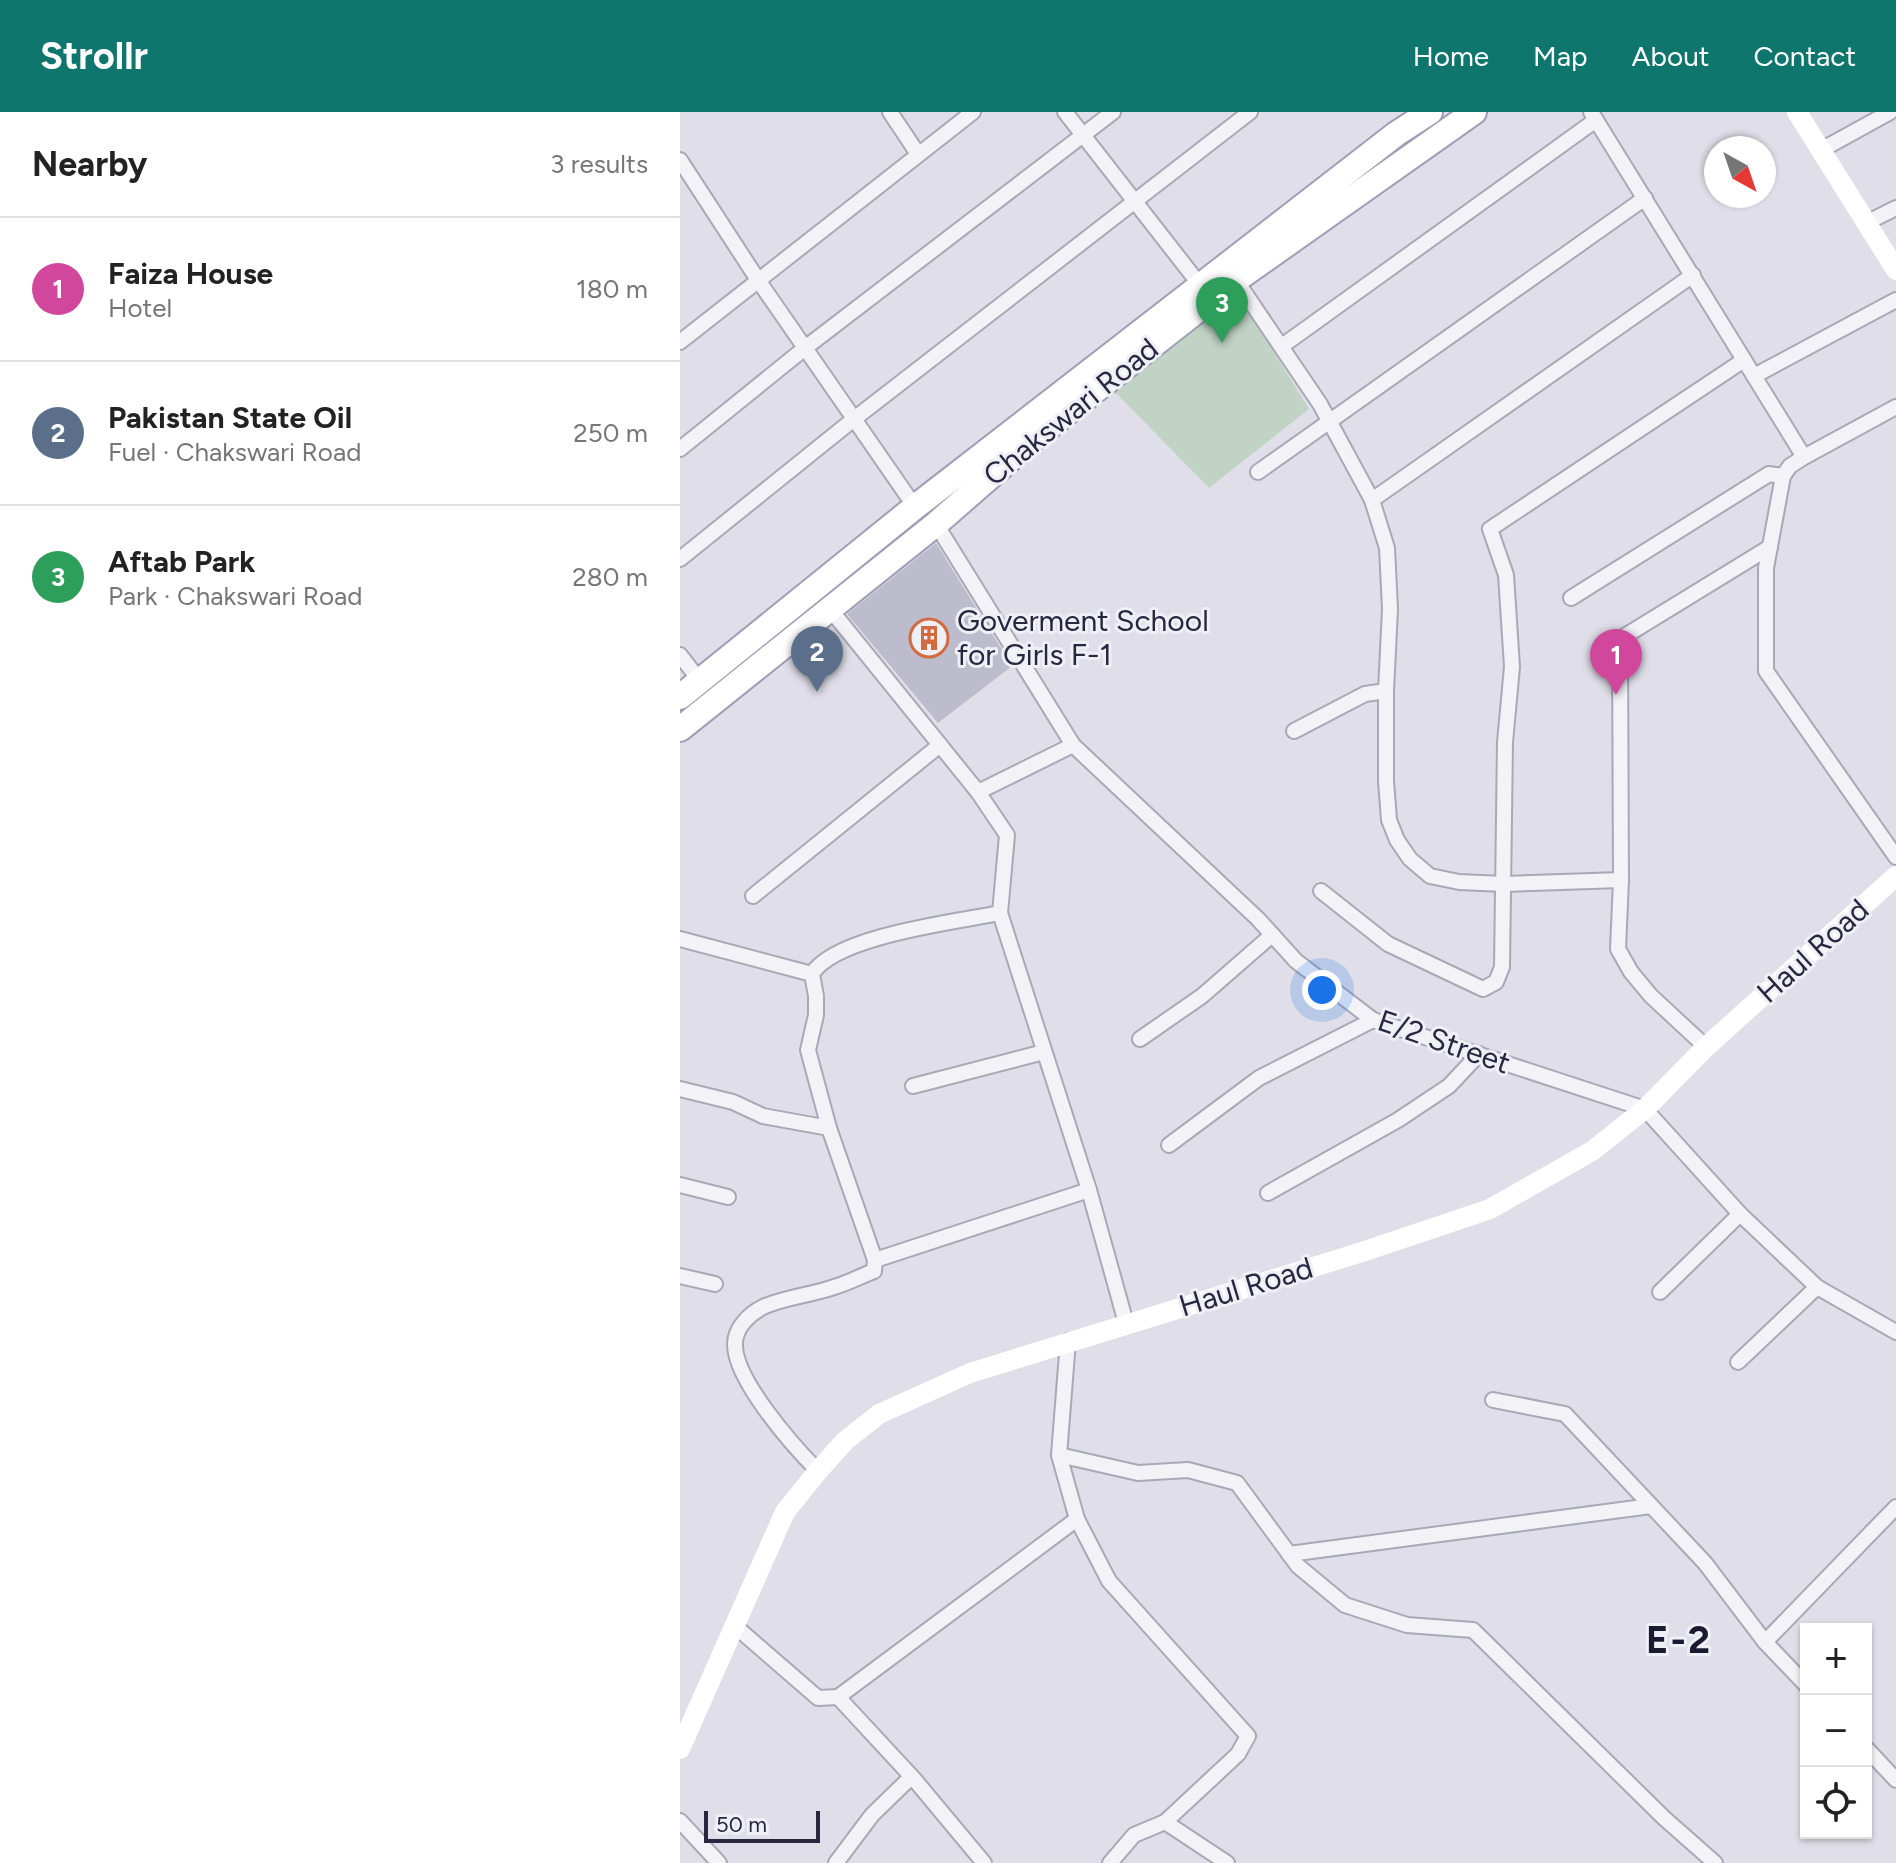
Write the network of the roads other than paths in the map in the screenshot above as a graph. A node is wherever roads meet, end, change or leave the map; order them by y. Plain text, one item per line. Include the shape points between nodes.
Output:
1 (890, 112) edge
2 (973, 112) edge
3 (1065, 112) edge
4 (1113, 112) edge
5 (1250, 112) edge
6 (1430, 112) edge
7 (1474, 112) edge
8 (1797, 112) edge
9 (1890, 112) edge
10 (1593, 116) edge
11 (1083, 135) junction
12 (1821, 150) junction
13 (918, 154) junction
14 (680, 160) edge
15 (1645, 198) junction
16 (1135, 201) junction
17 (1896, 208) edge
18 (1866, 223) junction
19 (1896, 270) edge
20 (1693, 275) junction
21 (758, 280) junction
22 (1236, 280) junction
23 (1200, 285) junction
24 (1896, 300) edge
25 (680, 342) edge
26 (1282, 346) junction
27 (805, 348) junction
28 (1744, 360) junction
29 (1754, 376) junction
30 (1896, 407) edge
31 (854, 419) junction
32 (1329, 421) junction
33 (680, 449) edge
34 (1804, 457) junction
35 (1258, 472) dead end
36 (1783, 476) junction
37 (1372, 500) junction
38 (915, 507) junction
39 (936, 524) junction
40 (1770, 547) junction
41 (680, 559) edge
42 (1571, 598) dead end
43 (830, 609) junction
44 (680, 655) edge
45 (700, 681) junction
46 (1386, 691) junction
47 (680, 697) edge
48 (680, 729) edge
49 (1294, 731) dead end
50 (940, 745) junction
51 (1073, 745) junction
52 (978, 792) junction
53 (1896, 857) edge
54 (1896, 876) edge
55 (1621, 880) junction
56 (1504, 884) junction
57 (1321, 891) dead end
58 (753, 896) dead end
59 (1000, 913) junction
60 (1272, 935) junction
61 (680, 939) edge
62 (812, 974) junction
63 (1373, 1020) junction
64 (1140, 1039) dead end
65 (1706, 1047) junction
66 (1044, 1052) junction
67 (1479, 1054) junction
68 (913, 1086) dead end
69 (680, 1089) edge
70 (1645, 1109) junction
71 (829, 1128) junction
72 (1169, 1145) dead end
73 (680, 1185) edge
74 (1089, 1190) junction
75 (1268, 1193) dead end
76 (728, 1197) dead end
77 (1740, 1214) junction
78 (875, 1260) junction
79 (680, 1276) edge
80 (715, 1284) dead end
81 (1817, 1287) junction
82 (1660, 1292) dead end
83 (1126, 1323) junction
84 (1896, 1332) edge
85 (1068, 1341) junction
86 (1738, 1362) dead end
87 (1493, 1400) dead end
88 (1059, 1455) junction
89 (818, 1471) junction
90 (1651, 1506) junction
91 (1896, 1507) edge
92 (1077, 1519) junction
93 (1289, 1554) junction
94 (735, 1626) junction
95 (1765, 1642) junction
96 (1800, 1679) edge
97 (838, 1697) junction
98 (680, 1749) edge
99 (1872, 1754) edge
100 (1894, 1775) edge
101 (914, 1779) junction
102 (680, 1821) edge
103 (1165, 1822) junction
104 (719, 1863) edge
105 (836, 1863) edge
106 (984, 1863) edge
107 (1110, 1863) edge
108 (1227, 1863) edge
109 (1715, 1863) edge

1 - 13 street
2 - 13 street
3 - 11 street
4 - 11 street
5 - 16 street
6 - 23 main road, Chakswari Road
7 - 22 main road, Chakswari Road
8 - 12 main road
9 - 12 street
10 - 15 street
10 - 26 street
11 - 16 street
11 - 27 street
12 - 18 main road
13 - 21 street
14 - 21 street
15 - 20 street
15 - 32 street
16 - 23 street
16 - 31 street
17 - 18 street
18 - 19 main road
20 - 28 street
20 - 37 street
21 - 25 street
21 - 27 street
22 - 26 street
22 - 39 main road, Chakswari Road via 1031,441
23 - 38 main road, Chakswari Road
24 - 29 street
26 - 32 street
27 - 31 street
27 - 33 street
28 - 29 street
28 - 56 street via 1490,529 1506,575 1512,667 1505,742
29 - 34 street
30 - 34 street
31 - 38 street
31 - 41 street
32 - 35 street
32 - 37 street
34 - 36 street
36 - 40 street
36 - 42 street via 1769,474
37 - 46 street via 1387,548
38 - 45 main road, Chakswari Road
39 - 43 main road, Chakswari Road
39 - 51 street, E/2 Street
40 - 53 street via 1766,671
40 - 55 street via 1620,639
43 - 48 main road, Chakswari Road
43 - 50 street
44 - 45 street
45 - 47 main road, Chakswari Road
46 - 49 street via 1365,694
46 - 56 street via 1386,781 1389,820 1397,840 1430,876
50 - 52 street
50 - 58 street
51 - 52 street
51 - 60 street, E/2 Street
52 - 59 street via 1007,835
54 - 65 main road, Haul Road
55 - 56 street
55 - 65 street via 1618,949 1651,996
56 - 57 street via 1502,967 1496,982 1483,989 1388,944
59 - 62 street via 865,941 818,963
59 - 66 street
60 - 63 street, E/2 Street via 1296,961
60 - 64 street via 1202,996
61 - 62 street
62 - 71 street via 816,1015 808,1050
63 - 67 street, E/2 Street
63 - 72 street via 1259,1078
65 - 70 main road, Haul Road
66 - 68 street
66 - 74 street
67 - 70 street, E/2 Street
67 - 75 street via 1449,1086 1411,1112
69 - 71 street via 733,1102 763,1116
70 - 77 street, E/2 Street
70 - 83 main road, Haul Road via 1592,1151 1490,1209
71 - 78 street
73 - 76 street
74 - 78 street
74 - 83 street
77 - 81 street, E/2 Street
77 - 82 street
78 - 89 street via 874,1271 836,1287 763,1307 737,1332 734,1346 746,1378 791,1445
79 - 80 street
81 - 84 street, E/2 Street
81 - 86 street
83 - 85 main road, Haul Road
85 - 88 street
85 - 89 main road, Haul Road via 970,1373 879,1414
87 - 90 street via 1565,1414
88 - 92 street
88 - 93 street via 1138,1473 1188,1470 1237,1483
89 - 94 main road, Haul Road via 785,1512
90 - 93 street
90 - 95 street via 1705,1563
91 - 95 street
92 - 97 street
92 - 103 street via 1109,1581 1248,1736 1238,1754
93 - 109 street via 1345,1605 1407,1625 1473,1630
94 - 97 street via 818,1698
94 - 98 main road, Haul Road
95 - 96 street
97 - 101 street
99 - 100 street
101 - 105 street via 872,1815
101 - 106 street
102 - 104 street
103 - 107 street via 1134,1835
103 - 108 street

